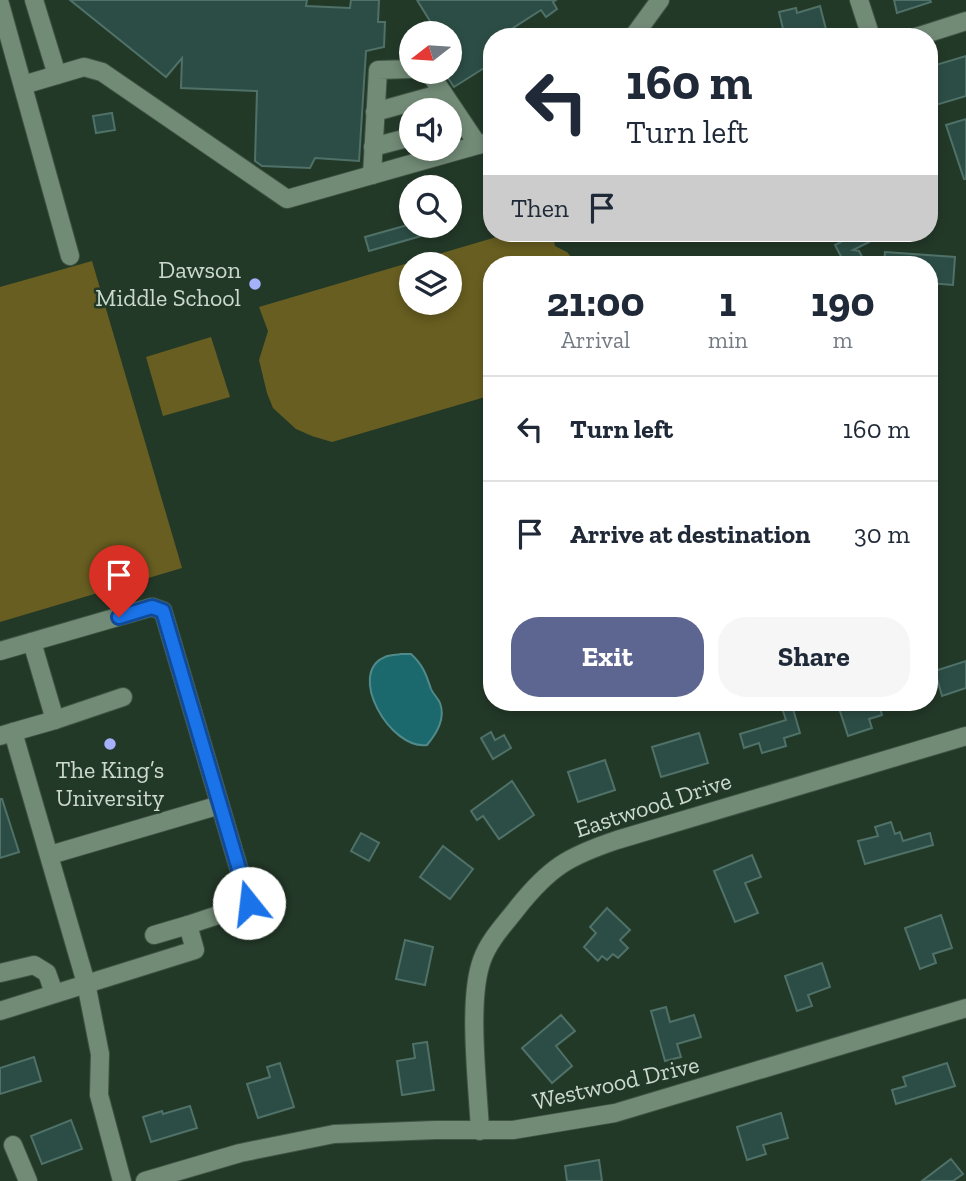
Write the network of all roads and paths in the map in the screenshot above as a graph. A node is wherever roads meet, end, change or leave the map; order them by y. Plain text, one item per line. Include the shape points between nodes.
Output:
1 (34, 0) edge
2 (660, 0) edge
3 (859, 0) edge
4 (0, 4) edge
5 (966, 21) edge
6 (640, 28) edge
7 (868, 28) edge
8 (938, 30) edge
9 (399, 69) edge
10 (57, 75) junction
11 (437, 84) edge
12 (23, 85) junction
13 (443, 93) junction
14 (445, 98) edge
15 (375, 112) junction
16 (462, 128) edge
17 (399, 140) edge
18 (483, 142) edge
19 (483, 144) edge
20 (373, 147) junction
21 (372, 175) junction
22 (70, 256) dead end
23 (32, 642) junction
24 (0, 651) edge
25 (123, 696) dead end
26 (55, 720) junction
27 (6, 734) edge
28 (966, 736) edge
29 (220, 805) junction
30 (50, 855) junction
31 (188, 925) junction
32 (154, 935) dead end
33 (0, 973) edge
34 (86, 983) junction
35 (54, 993) junction
36 (966, 1007) edge
37 (0, 1011) edge
38 (480, 1131) junction
39 (13, 1145) dead end
40 (28, 1181) edge
41 (122, 1181) edge
42 (145, 1181) edge

1 - 10 street
2 - 6 street
3 - 7 street
4 - 12 street
5 - 8 street
9 - 15 street via 378,69
10 - 12 street
10 - 21 street via 84,67 102,72 287,199
11 - 13 street
12 - 22 street
13 - 14 street
13 - 15 street
15 - 20 street
16 - 18 street
17 - 20 street
19 - 21 street
20 - 21 street
23 - 24 street
23 - 26 street
23 - 29 street via 152,607 163,611
25 - 26 street
26 - 27 street
27 - 30 street
28 - 38 street, Eastwood Drive via 617,840 561,863 530,892 490,942 481,961 475,1029
29 - 30 street
29 - 31 street via 249,903
30 - 34 street
31 - 32 street
31 - 34 street via 195,950
33 - 35 street via 34,965 47,973
34 - 35 street
34 - 41 street via 100,1055 99,1095
35 - 37 street
36 - 38 street, Westwood Drive via 615,1114
38 - 42 street, Westwood Drive via 334,1134 240,1153
39 - 40 street

